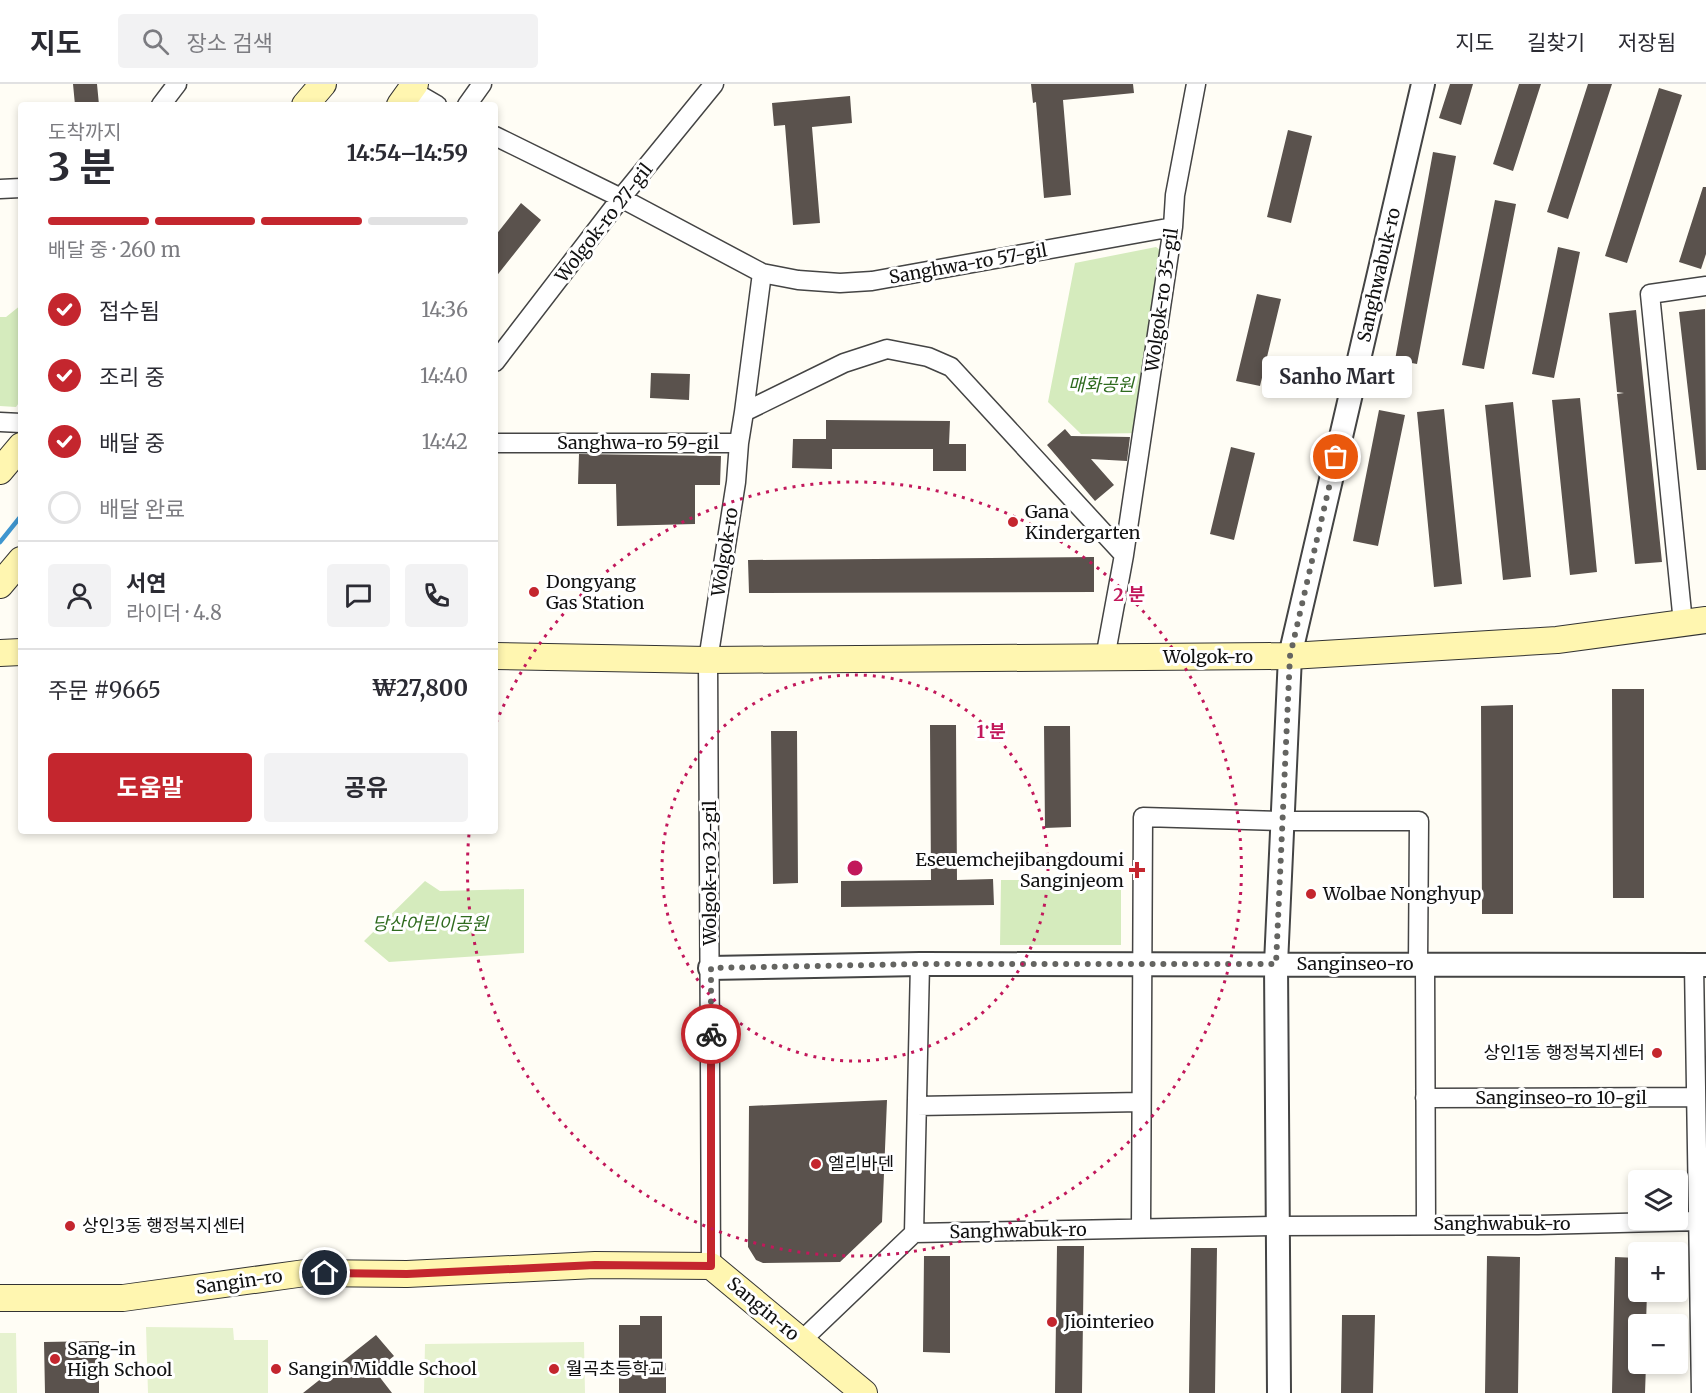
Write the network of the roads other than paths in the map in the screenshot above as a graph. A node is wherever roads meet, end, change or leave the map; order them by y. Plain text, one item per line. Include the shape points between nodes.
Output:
1 (177, 84) edge
2 (323, 84) edge
3 (482, 84) edge
4 (714, 84) edge
5 (1196, 84) edge
6 (1423, 84) edge
7 (409, 93) edge
8 (163, 102) edge
9 (308, 102) edge
10 (430, 102) edge
11 (469, 102) edge
12 (498, 137) edge
13 (18, 188) edge
14 (0, 189) edge
15 (621, 198) junction
16 (1173, 227) junction
17 (762, 273) junction
18 (1706, 286) edge
19 (498, 359) edge
20 (744, 412) junction
21 (0, 422) edge
22 (18, 423) edge
23 (498, 443) edge
24 (739, 443) junction
25 (18, 450) edge
26 (0, 471) edge
27 (1124, 555) junction
28 (1694, 621) edge
29 (18, 652) edge
30 (0, 653) edge
31 (498, 656) edge
32 (1290, 656) junction
33 (1105, 658) junction
34 (708, 660) junction
35 (1282, 821) junction
36 (920, 964) junction
37 (1141, 964) junction
38 (1276, 964) junction
39 (1422, 964) junction
40 (1700, 965) edge
41 (711, 968) junction
42 (1696, 1097) junction
43 (1425, 1098) junction
44 (1141, 1102) junction
45 (917, 1106) junction
46 (1698, 1221) junction
47 (1426, 1225) junction
48 (1278, 1226) junction
49 (1141, 1228) junction
50 (914, 1233) junction
51 (711, 1266) junction
52 (0, 1298) edge
53 (801, 1341) junction
54 (864, 1393) edge
55 (1279, 1393) edge
56 (1701, 1393) edge

1 - 8 street
2 - 9 main road
3 - 11 street
4 - 15 street, Wolgok-ro 27-gil
5 - 16 street, Wolgok-ro 35-gil via 1175,195
6 - 32 street, Sanghwabuk-ro
7 - 10 street
12 - 15 street, Sanghwa-ro 57-gil
13 - 14 street
15 - 17 street, Sanghwa-ro 57-gil
15 - 19 street, Wolgok-ro 27-gil
16 - 17 street, Sanghwa-ro 57-gil via 872,281 798,280
16 - 27 street, Wolgok-ro 35-gil
17 - 20 street
18 - 28 street via 1650,294
20 - 24 street, Sanghwa-ro 59-gil
20 - 27 street via 844,363 887,349 928,357 951,367
21 - 22 street
23 - 24 street, Sanghwa-ro 59-gil
24 - 34 street, Wolgok-ro
25 - 26 main road
27 - 33 street, Wolgok-ro 35-gil
28 - 32 main road, Wolgok-ro via 1557,640
29 - 30 main road
31 - 34 main road, Wolgok-ro
32 - 33 main road, Wolgok-ro
32 - 35 street, Sanghwabuk-ro
33 - 34 main road, Wolgok-ro
34 - 41 street, Wolgok-ro 32-gil
35 - 37 street via 1143,817
35 - 38 street, Sanghwabuk-ro
35 - 39 street via 1419,821
36 - 37 street, Sanginseo-ro
36 - 41 street, Sanginseo-ro
36 - 45 street
37 - 38 street, Sanginseo-ro
37 - 44 street
38 - 39 street, Sanginseo-ro
38 - 48 street, Sanghwabuk-ro
39 - 40 street, Sanginseo-ro
39 - 43 street, Sanginseo-ro
40 - 42 street
41 - 51 street, Wolgok-ro 32-gil
42 - 43 street, Sanginseo-ro 10-gil
42 - 46 street
43 - 47 street, Sanginseo-ro
44 - 45 street
44 - 49 street
45 - 50 street
46 - 47 street, Sanghwabuk-ro
46 - 56 street
47 - 48 street, Sanghwabuk-ro
48 - 49 street, Sanghwabuk-ro
48 - 55 street, Sanghwabuk-ro
49 - 50 street, Sanghwabuk-ro
50 - 53 street
51 - 52 main road, Sangin-ro via 304,1273 123,1298
51 - 53 main road, Sangin-ro
53 - 54 main road, Sangin-ro

